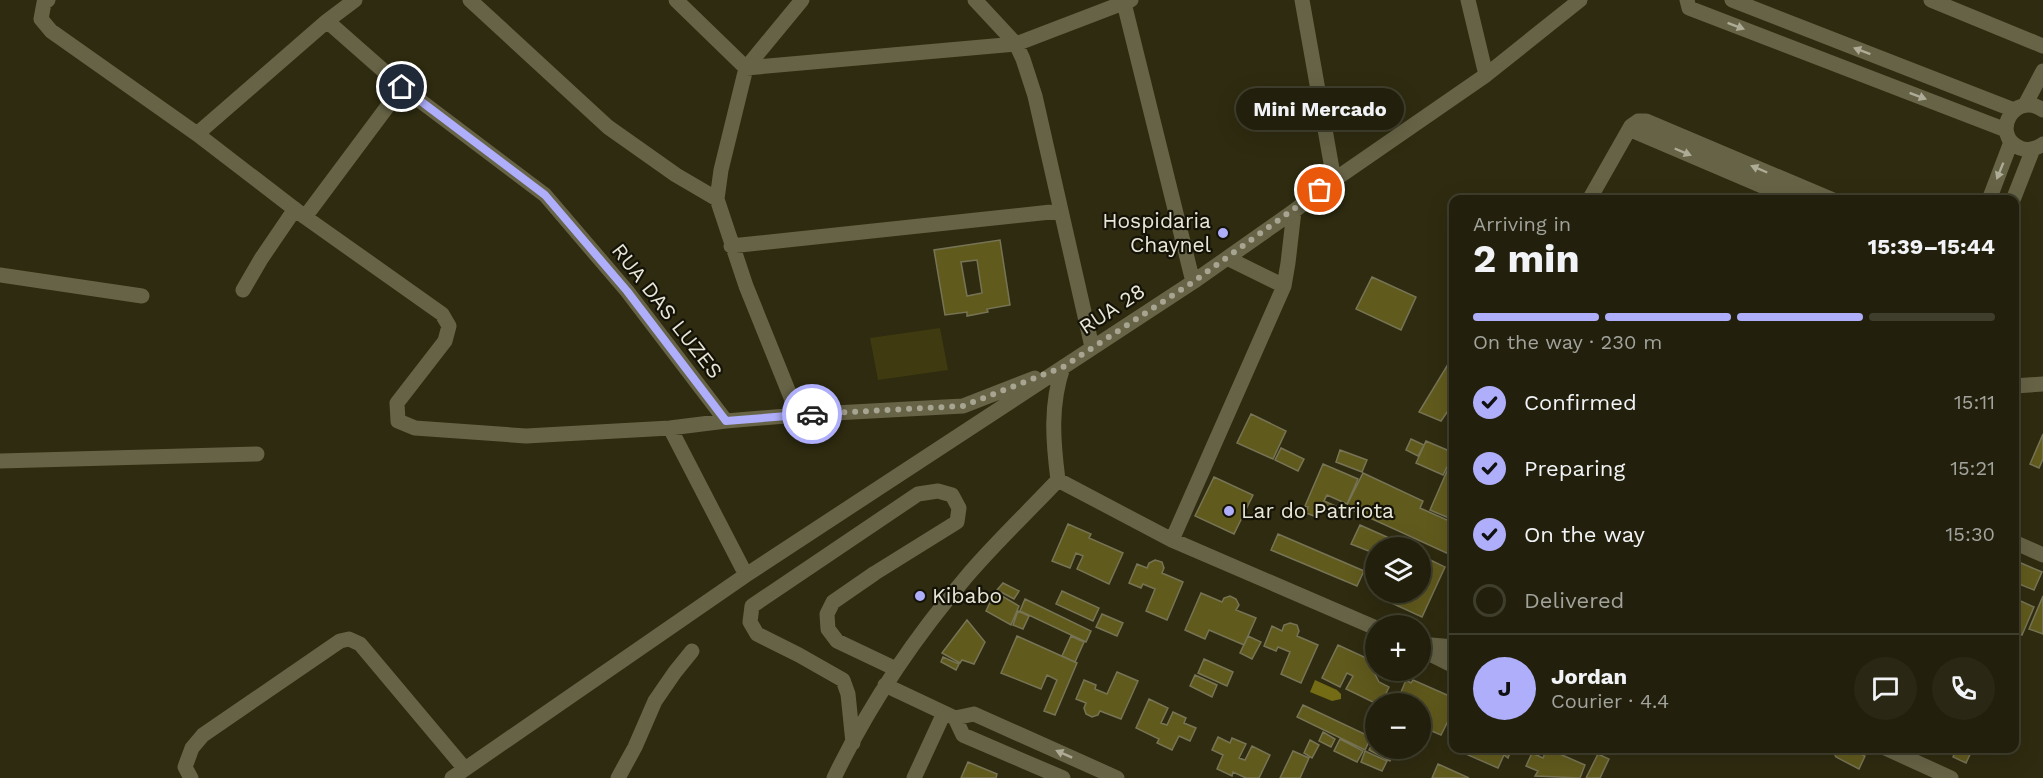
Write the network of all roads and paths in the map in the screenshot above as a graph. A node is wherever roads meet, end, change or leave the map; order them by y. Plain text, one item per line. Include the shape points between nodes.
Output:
1 (48, 0) edge
2 (355, 0) edge
3 (470, 0) edge
4 (676, 0) edge
5 (802, 0) edge
6 (975, 0) edge
7 (1302, 0) edge
8 (1468, 0) edge
9 (1580, 0) edge
10 (1687, 0) edge
11 (1732, 0) edge
12 (1931, 0) edge
13 (1128, 1) edge
14 (327, 21) junction
15 (1016, 44) junction
16 (2043, 46) edge
17 (746, 68) junction
18 (2043, 72) edge
19 (1486, 75) junction
20 (402, 87) junction
21 (2020, 107) junction
22 (2043, 110) edge
23 (197, 134) junction
24 (2009, 136) junction
25 (2038, 147) edge
26 (1334, 180) junction
27 (1792, 193) edge
28 (1592, 195) edge
29 (1991, 195) edge
30 (2015, 195) edge
31 (717, 199) junction
32 (1060, 211) junction
33 (1294, 211) junction
34 (300, 213) junction
35 (731, 246) junction
36 (1227, 258) junction
37 (0, 275) edge
38 (1193, 282) junction
39 (1284, 286) junction
40 (243, 290) dead end
41 (142, 296) dead end
42 (1092, 347) junction
43 (1063, 367) junction
44 (2043, 384) edge
45 (2019, 386) edge
46 (798, 415) junction
47 (726, 421) junction
48 (670, 428) junction
49 (257, 454) dead end
50 (0, 461) edge
51 (1058, 480) junction
52 (1172, 540) junction
53 (2019, 544) edge
54 (2043, 555) edge
55 (746, 575) junction
56 (1365, 623) edge
57 (1431, 645) edge
58 (1449, 647) edge
59 (692, 651) dead end
60 (1431, 654) edge
61 (1449, 664) edge
62 (896, 669) junction
63 (885, 685) junction
64 (950, 715) junction
65 (852, 742) junction
66 (1896, 753) edge
67 (465, 769) junction
68 (1946, 777) edge
69 (191, 778) edge
70 (452, 778) edge
71 (618, 778) edge
72 (834, 778) edge
73 (914, 778) edge
74 (1063, 778) edge
75 (1117, 778) edge

1 - 23 street via 41,19 51,31
2 - 14 street
3 - 31 street via 608,127
4 - 17 street
5 - 17 street
6 - 15 street
7 - 26 street
8 - 19 street
9 - 19 street, RUA 28
10 -> 24 street via 1689,8
21 -> 11 street
12 - 16 street
13 - 15 street
13 - 38 street
14 - 20 street, RUA DAS LUZES
14 - 23 street
15 - 17 street
15 - 32 street via 1035,96
17 - 31 street
18 - 21 street
19 - 26 street, RUA 28
20 - 34 street
20 - 47 street, RUA DAS LUZES via 545,195 627,291
21 - 22 street via 2033,105
21 - 24 street via 2009,116
23 - 34 street
24 - 25 street via 2025,149
24 -> 29 street
25 - 30 street
26 - 33 street, RUA 28
27 - 28 street via 1636,132 1631,126
31 - 35 street
32 - 35 street
32 - 42 street
33 - 36 street, RUA 28
33 - 39 street
34 - 40 street via 261,259
34 - 48 street via 442,314 449,326 445,341 397,403 398,421 415,428 526,436
35 - 46 street
36 - 38 street, RUA 28
36 - 39 street
37 - 41 street
38 - 42 street, RUA 28
39 - 52 street
42 - 43 street, RUA 28
43 - 46 street via 963,406
43 - 51 street via 1052,423
43 - 55 street
44 - 45 street
46 - 47 street
47 - 48 street
48 - 55 street
49 - 50 street
51 - 52 street
51 - 62 street via 968,574
52 - 56 street
53 - 54 street
55 - 67 street
57 - 58 street
59 - 71 street via 655,701
60 - 61 street
62 - 63 street
62 - 65 street via 837,641 828,629 826,614 833,602 957,522 959,508 952,495 938,490 918,494 752,606 750,622 757,634 843,680 849,694
63 - 64 street
63 - 65 street
64 - 73 street
64 - 74 street via 963,735
75 -> 64 street via 974,714
65 - 72 street
66 - 68 street
67 - 69 street via 360,644 349,639 340,640 203,735 185,766
67 - 70 street

